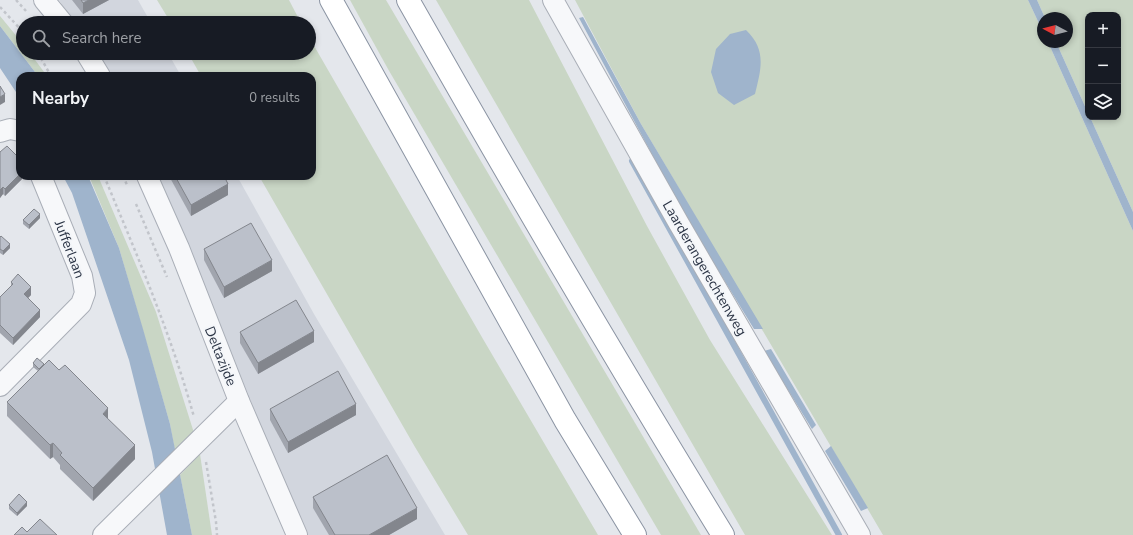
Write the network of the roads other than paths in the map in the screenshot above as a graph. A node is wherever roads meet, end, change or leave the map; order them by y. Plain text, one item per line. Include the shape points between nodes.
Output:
1 (44, 0) edge
2 (331, 0) edge
3 (408, 0) edge
4 (553, 0) edge
5 (57, 16) edge
6 (90, 60) edge
7 (98, 72) edge
8 (16, 130) edge
9 (0, 132) edge
10 (43, 180) edge
11 (149, 180) edge
12 (0, 386) edge
13 (239, 401) junction
14 (103, 535) edge
15 (297, 535) edge
16 (635, 535) edge
17 (723, 535) edge
18 (860, 535) edge

1 - 5 street
2 - 16 highway via 565,420
3 - 17 highway via 639,399
4 - 18 street, Laarderangerechtenweg via 682,229
6 - 7 street
8 - 9 street via 10,128
10 - 12 street, Jufferlaan via 82,276 85,293 81,304
11 - 13 street, Deltazijde via 179,248
13 - 14 street
13 - 15 street, Deltazijde

